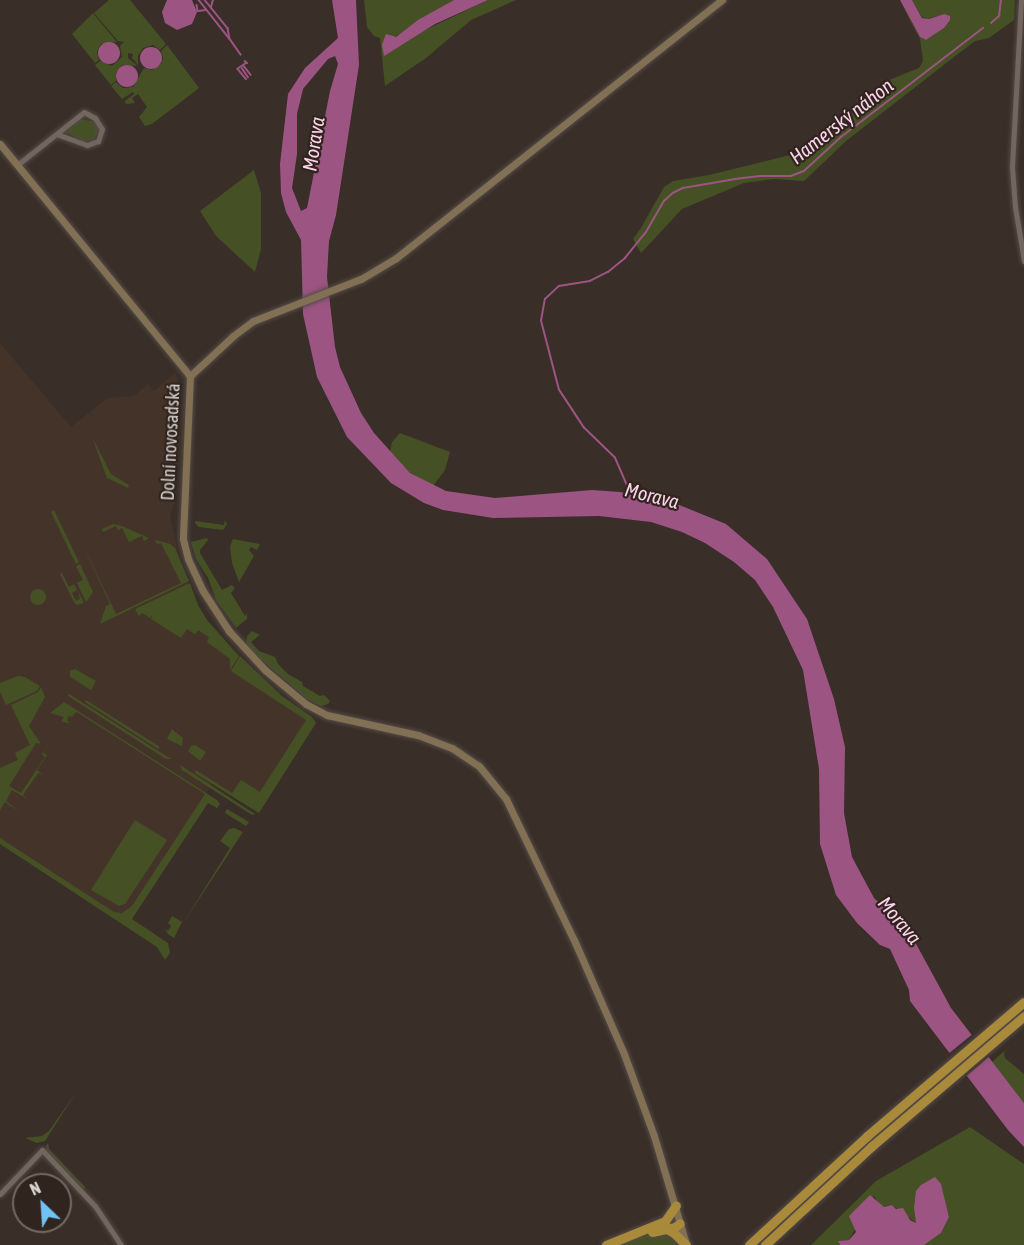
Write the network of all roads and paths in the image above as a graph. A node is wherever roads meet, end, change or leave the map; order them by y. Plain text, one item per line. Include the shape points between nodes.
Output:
1 (722, 0) edge
2 (1021, 0) edge
3 (57, 134) junction
4 (0, 144) edge
5 (17, 165) junction
6 (1024, 261) edge
7 (190, 376) junction
8 (1024, 1002) edge
9 (1024, 1016) edge
10 (0, 1194) edge
11 (676, 1205) junction
12 (680, 1223) junction
13 (663, 1226) junction
14 (121, 1245) edge
15 (606, 1245) edge
16 (613, 1245) edge
17 (686, 1245) edge
18 (749, 1245) edge
19 (765, 1245) edge

1 - 7 main road via 406,252 357,281 245,326
2 - 6 street via 1012,167
3 - 3 street via 87,146 98,141 102,129 95,118 84,112
3 - 5 street
4 - 5 main road, Dolní novosadská
5 - 7 main road, Dolní novosadská
7 - 11 main road, Dolní novosadská via 182,528 191,567 212,606 249,655 290,692 327,715 443,744 473,761 500,790 521,827 613,1028
8 - 18 highway via 926,1084
9 - 19 highway
10 - 14 street via 42,1150 95,1206
11 - 12 main road, Dolní novosadská
11 - 13 highway
12 - 13 highway via 672,1221
12 - 17 main road, Dolní novosadská
13 - 15 highway
13 - 16 highway
13 - 17 highway

